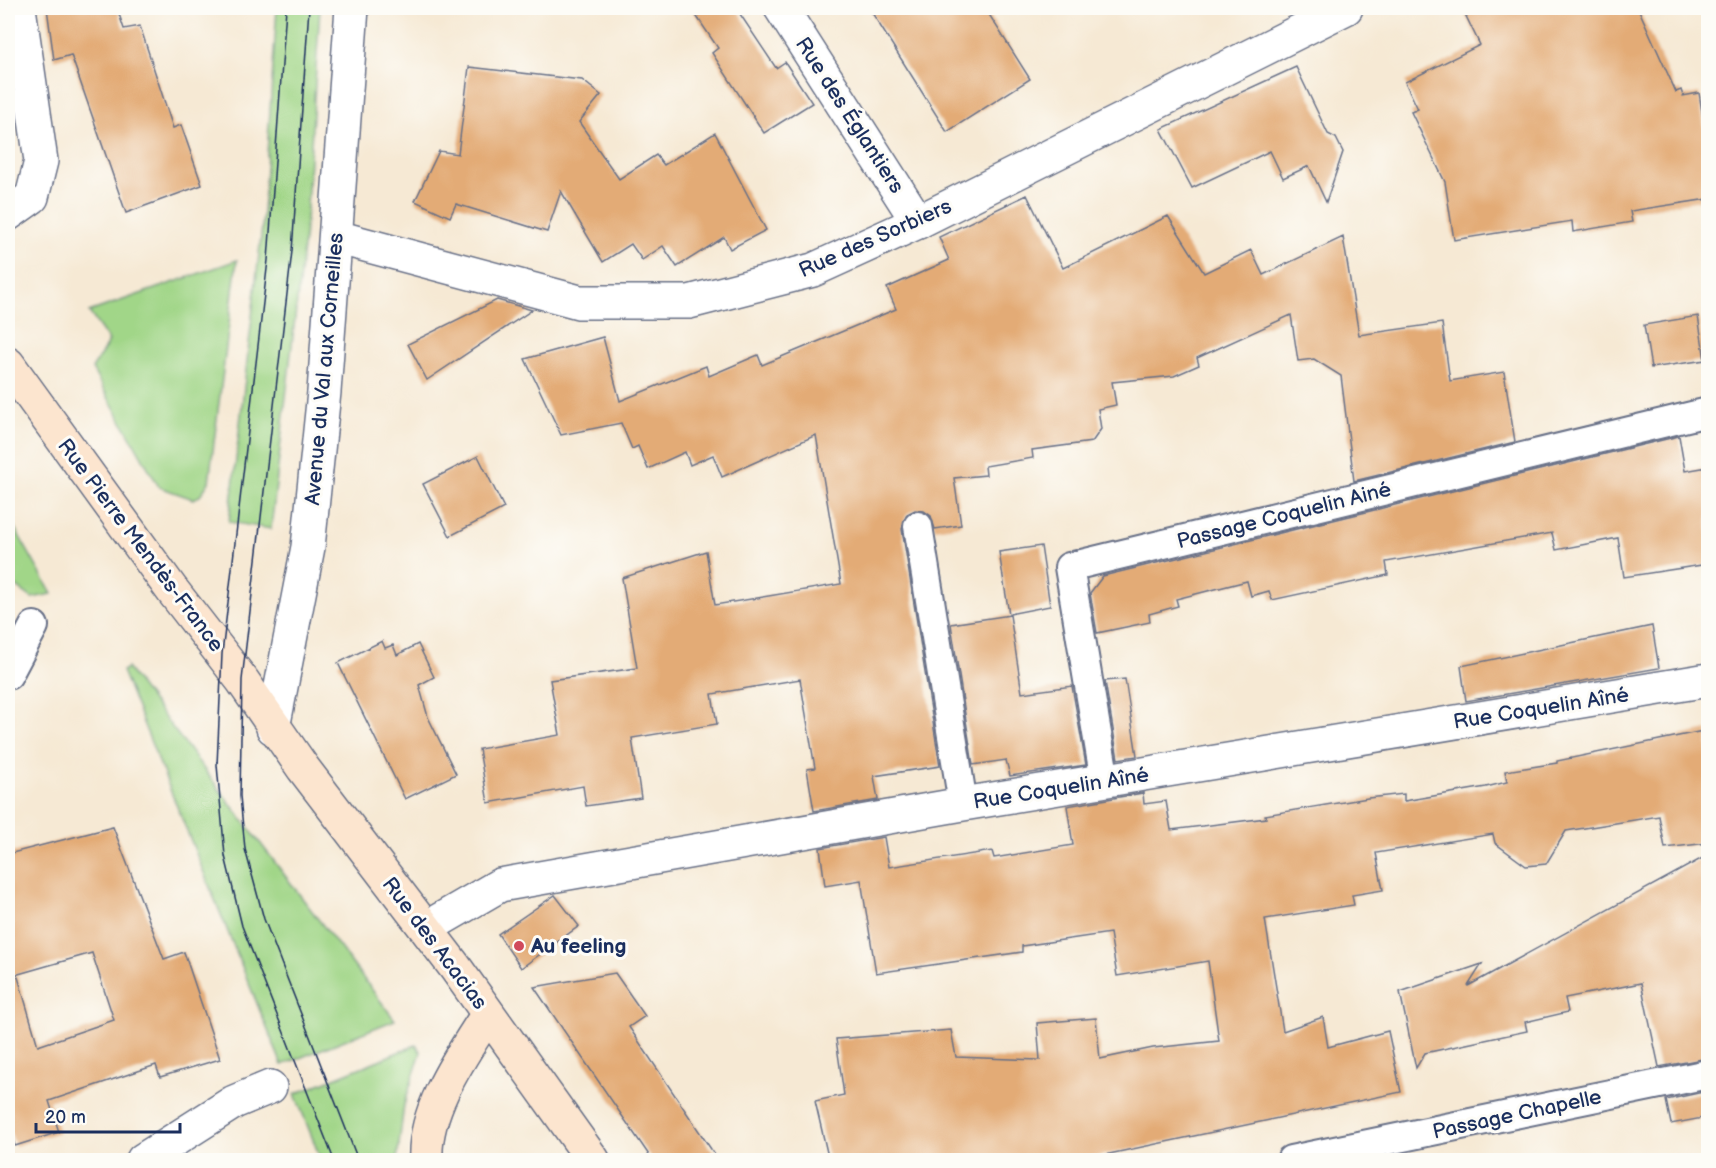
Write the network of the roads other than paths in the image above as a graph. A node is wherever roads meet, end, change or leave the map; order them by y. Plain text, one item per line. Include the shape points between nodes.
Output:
1 (19, 8) edge
2 (352, 8) edge
3 (781, 8) edge
4 (1346, 8) edge
5 (1293, 19) edge
6 (8, 214) edge
7 (918, 222) junction
8 (336, 237) junction
9 (8, 364) edge
10 (1708, 412) edge
11 (918, 526) dead end
12 (34, 626) dead end
13 (8, 675) edge
14 (1708, 680) edge
15 (273, 728) junction
16 (1104, 780) junction
17 (963, 804) junction
18 (426, 928) junction
19 (488, 1014) junction
20 (1708, 1074) edge
21 (270, 1088) dead end
22 (143, 1161) edge
23 (426, 1161) edge
24 (593, 1161) edge
25 (1291, 1161) edge

1 - 6 street via 41,161 32,197
2 - 8 street, Avenue du Val aux Corneilles
3 - 7 street, Rue des Églantiers
4 - 5 street, Rue des Sorbiers
5 - 7 street, Rue des Sorbiers
7 - 8 street, Rue des Sorbiers via 813,270 689,302 579,302
8 - 15 street, Avenue du Val aux Corneilles via 308,547
9 - 15 main road, Rue Pierre Mendès-France via 242,680
10 - 16 lane, Passage Coquelin Ainé via 1069,567
11 - 17 lane
12 - 13 lane
14 - 16 street, Rue Coquelin Aîné
15 - 18 main road, Rue des Acacias
16 - 17 street, Rue Coquelin Aîné
17 - 18 street, Rue Coquelin Aîné via 500,885
18 - 19 main road, Rue des Acacias
19 - 23 main road via 452,1071 430,1127
19 - 24 main road, Rue des Acacias
20 - 25 lane, Passage Chapelle
21 - 22 street via 234,1102

